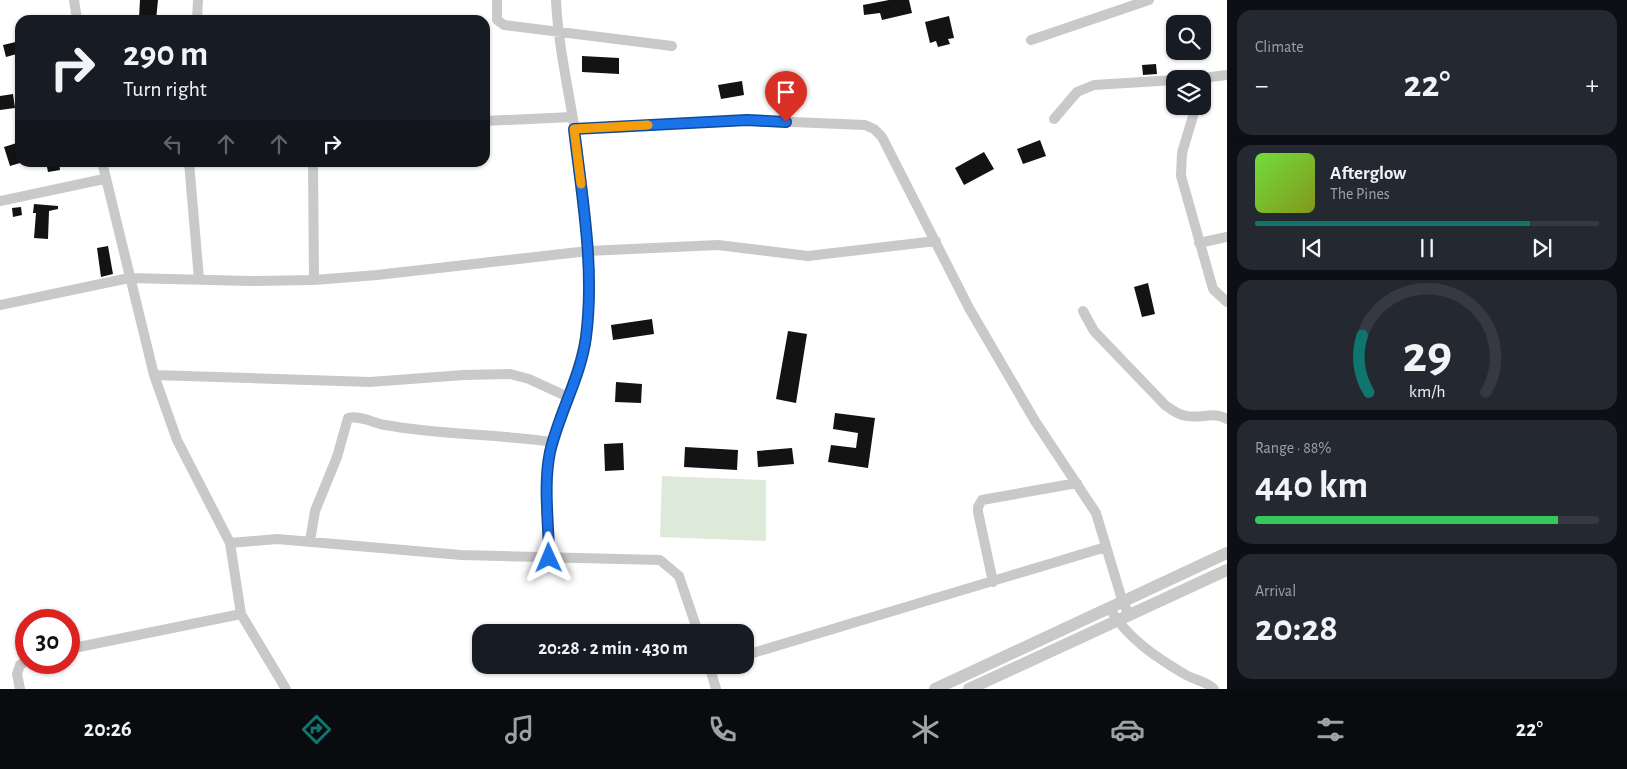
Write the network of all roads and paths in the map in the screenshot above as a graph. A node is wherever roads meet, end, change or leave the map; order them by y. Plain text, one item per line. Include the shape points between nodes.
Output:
1 (74, 0) edge
2 (198, 0) edge
3 (497, 0) edge
4 (556, 0) edge
5 (1149, 0) edge
6 (76, 15) edge
7 (197, 15) edge
8 (558, 32) junction
9 (1031, 40) dead end
10 (672, 46) dead end
11 (1227, 75) edge
12 (1211, 79) edge
13 (1166, 81) edge
14 (1193, 115) edge
15 (572, 117) junction
16 (1054, 119) dead end
17 (490, 122) edge
18 (574, 129) junction
19 (103, 167) edge
20 (189, 167) edge
21 (313, 167) edge
22 (104, 179) junction
23 (0, 201) edge
24 (1227, 237) edge
25 (936, 241) junction
26 (1199, 243) junction
27 (588, 251) junction
28 (129, 278) junction
29 (199, 279) junction
30 (314, 280) junction
31 (1227, 302) edge
32 (0, 305) edge
33 (1082, 311) dead end
34 (154, 375) junction
35 (568, 397) junction
36 (1227, 419) edge
37 (553, 442) junction
38 (1077, 483) junction
39 (310, 541) junction
40 (230, 543) junction
41 (1106, 547) junction
42 (1227, 553) edge
43 (549, 558) junction
44 (1227, 570) edge
45 (993, 582) junction
46 (1126, 608) junction
47 (241, 614) junction
48 (1113, 614) junction
49 (695, 624) edge
50 (1052, 643) junction
51 (80, 647) edge
52 (754, 653) edge
53 (17, 674) edge
54 (712, 674) edge
55 (20, 689) edge
56 (286, 689) edge
57 (716, 689) edge
58 (935, 689) edge
59 (969, 689) edge
60 (1214, 689) edge

1 - 6 street
2 - 7 street
3 - 8 street via 496,14 500,24
4 - 8 street
5 - 9 street
8 - 10 street
8 - 15 street
11 - 12 street
13 - 16 street via 1094,85 1077,92
14 - 26 street via 1182,153 1181,176
15 - 17 street
15 - 18 street
18 - 25 street via 747,120 865,125 882,137
18 - 27 street
19 - 22 street
20 - 29 street
21 - 30 street
22 - 23 street
22 - 28 street
24 - 26 street
25 - 27 street via 808,256 718,245
25 - 38 street via 969,308 1035,421
26 - 31 street via 1213,289
27 - 30 street
27 - 35 street via 586,338
28 - 29 street
28 - 32 street
28 - 34 street
29 - 30 street
33 - 36 street via 1094,331 1165,405 1189,417 1221,415
34 - 35 street via 370,382 510,374
34 - 40 street via 178,440
35 - 37 street
37 - 39 street via 436,433 382,425 353,416 348,418 337,457 315,511
37 - 43 street via 547,469
38 - 41 street via 1096,513
38 - 45 street via 982,500 978,512
39 - 40 street via 277,539
39 - 43 street via 461,555
40 - 47 street
41 - 45 street
41 - 46 street
42 - 46 street
43 - 49 street via 660,560 679,576
44 - 46 street
45 - 52 street
46 - 48 street
47 - 51 street
47 - 56 street
48 - 50 street
48 - 60 street via 1149,652
50 - 58 street
50 - 59 street
53 - 55 street
54 - 57 street

